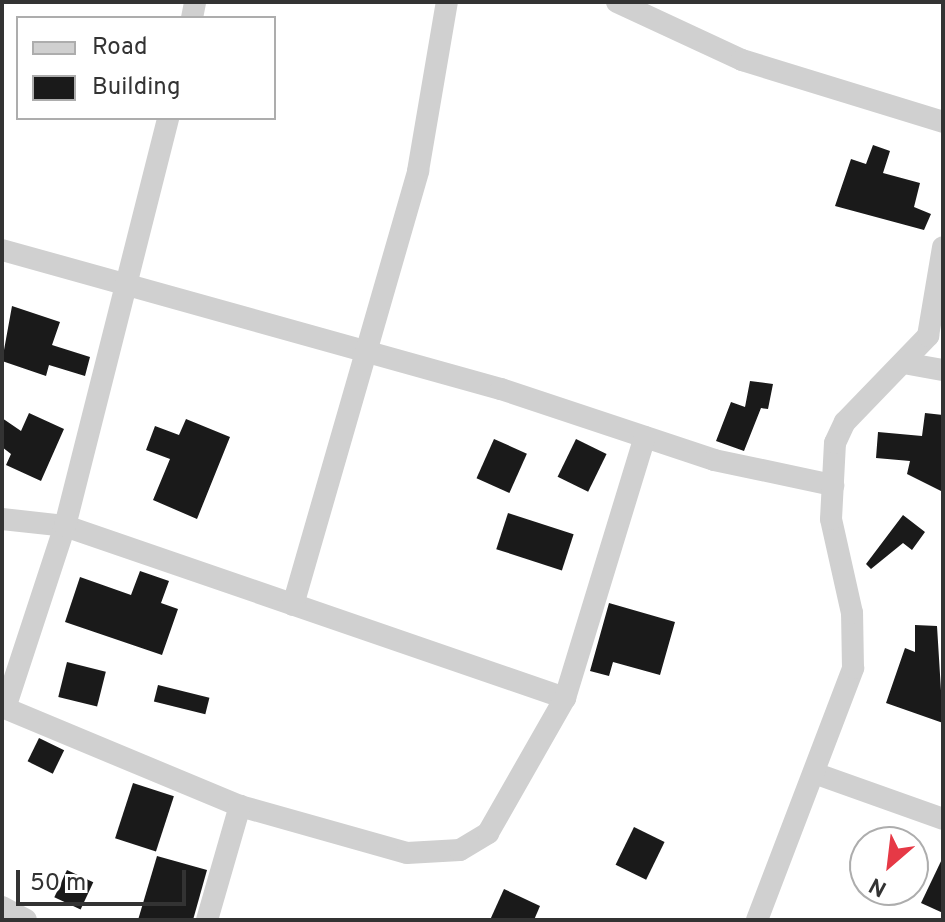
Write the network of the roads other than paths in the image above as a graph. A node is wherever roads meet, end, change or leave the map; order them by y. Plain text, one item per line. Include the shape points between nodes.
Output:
1 (447, 2) edge
2 (617, 2) edge
3 (168, 120) edge
4 (943, 122) edge
5 (943, 247) edge
6 (2, 250) edge
7 (128, 285) junction
8 (367, 353) junction
9 (909, 364) junction
10 (943, 370) edge
11 (645, 437) junction
12 (833, 485) junction
13 (2, 519) edge
14 (65, 526) junction
15 (293, 605) junction
16 (565, 698) junction
17 (4, 707) edge
18 (814, 773) junction
19 (240, 806) junction
20 (943, 819) edge
21 (2, 907) edge
22 (26, 920) edge
23 (207, 920) edge
24 (757, 920) edge

1 - 8 street via 418,171
2 - 4 street via 742,60
3 - 7 street
5 - 9 street via 928,336
6 - 7 street
7 - 8 street
7 - 14 street
8 - 11 street
8 - 15 street
9 - 10 street
9 - 12 street via 845,422 835,443
11 - 12 street
11 - 16 street
12 - 18 street via 853,668
13 - 14 street
14 - 15 street
14 - 17 street
15 - 16 street
16 - 19 street via 488,833 460,850 407,853
17 - 19 street
18 - 20 street
18 - 24 street
19 - 23 street
21 - 22 street

